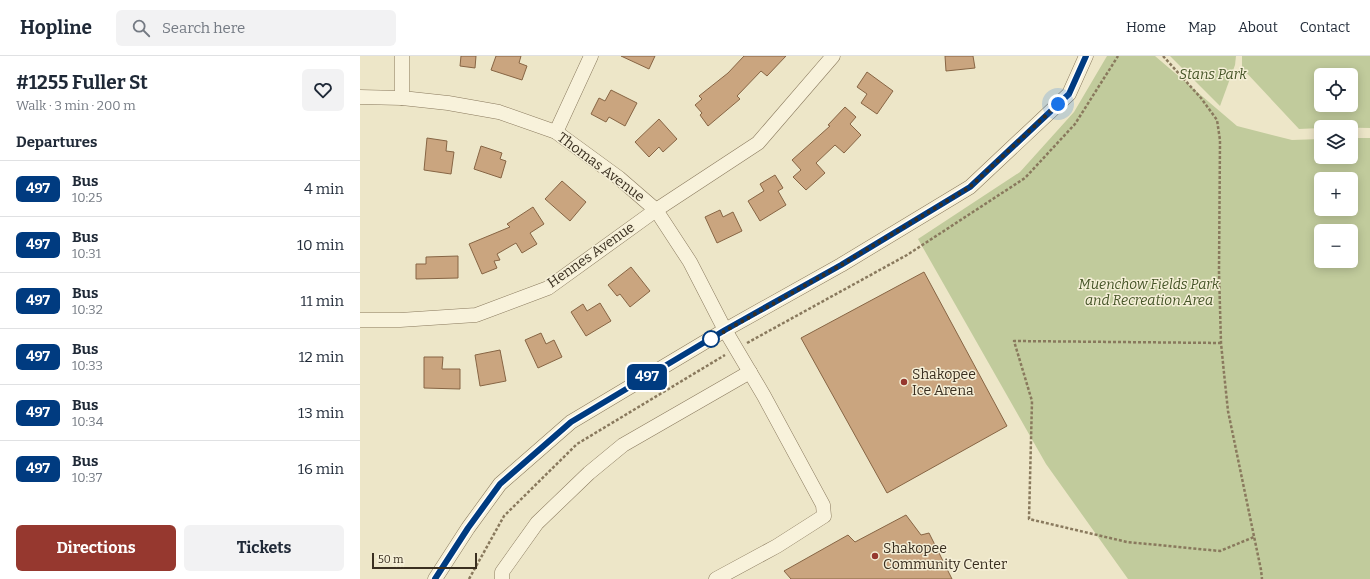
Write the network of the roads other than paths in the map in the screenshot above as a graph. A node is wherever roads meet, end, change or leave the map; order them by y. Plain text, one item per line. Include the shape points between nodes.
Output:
1 (402, 56) edge
2 (591, 56) edge
3 (833, 56) edge
4 (1086, 56) edge
5 (360, 97) edge
6 (402, 98) junction
7 (556, 132) junction
8 (656, 210) junction
9 (360, 320) edge
10 (725, 330) junction
11 (750, 372) junction
12 (436, 579) edge
13 (502, 579) edge
14 (716, 579) edge

1 - 6 street
2 - 7 street
3 - 8 street, Hennes Avenue via 758,143
4 - 10 street via 1069,94 970,187 841,265
5 - 6 street, Thomas Avenue
6 - 7 street, Thomas Avenue via 499,112
7 - 8 street, Thomas Avenue via 619,178
8 - 9 street, Hennes Avenue via 548,288 476,314 400,320
8 - 10 street, Thomas Avenue via 690,262
10 - 11 street, Thomas Avenue
10 - 12 street via 571,422 500,484
11 - 13 street via 623,445 537,523 502,572
11 - 14 street, Thomas Avenue via 823,505 824,516 777,546

